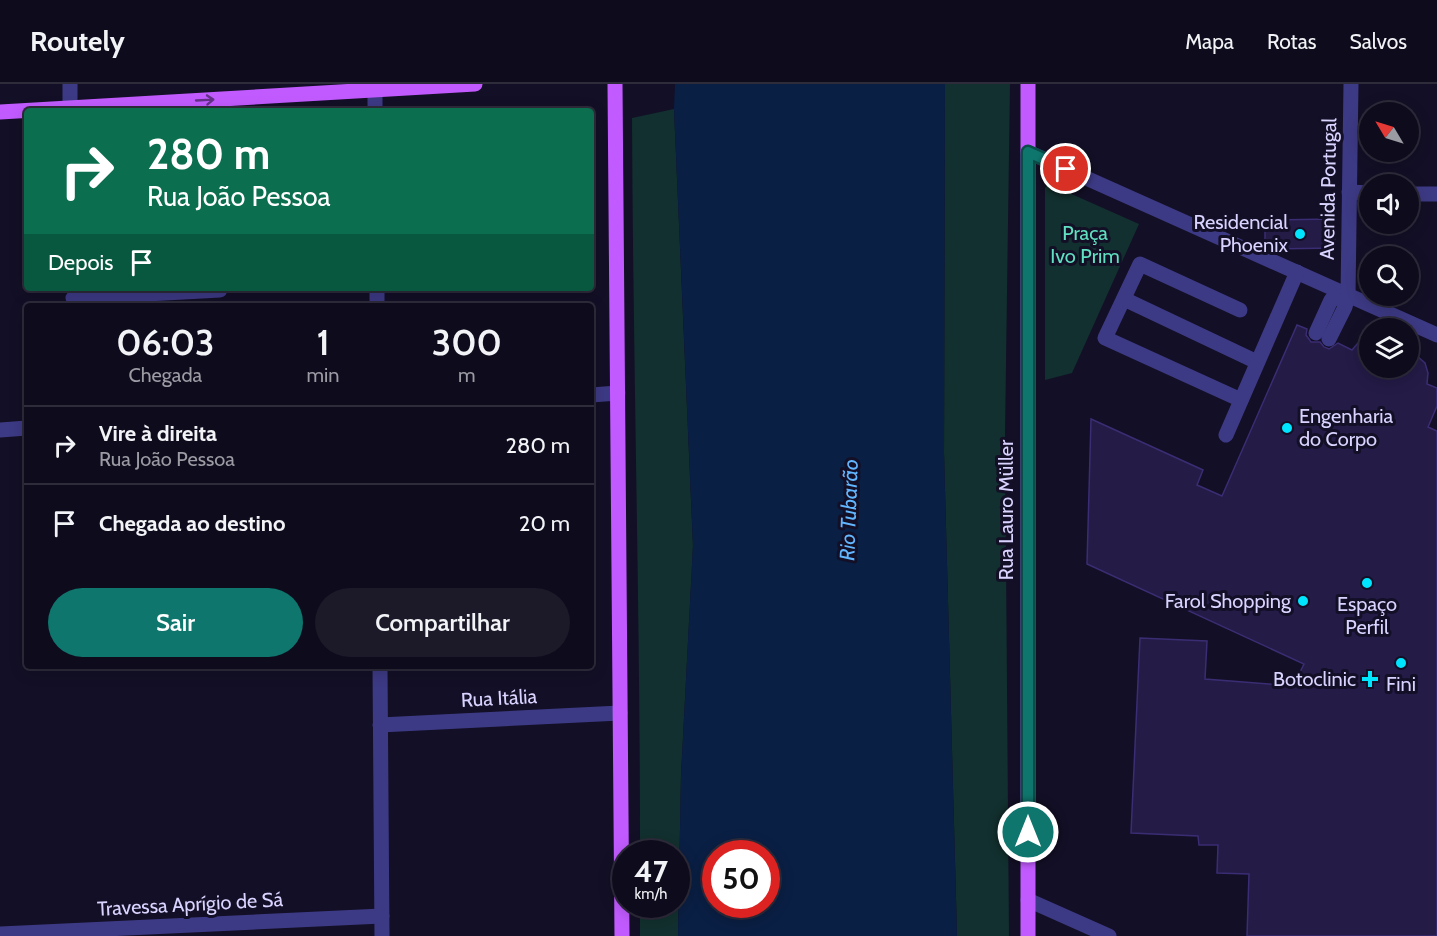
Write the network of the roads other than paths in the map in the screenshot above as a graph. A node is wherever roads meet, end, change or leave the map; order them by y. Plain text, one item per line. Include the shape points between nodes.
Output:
1 (70, 84) edge
2 (475, 84) edge
3 (615, 84) edge
4 (1028, 84) edge
5 (1350, 84) edge
6 (375, 87) edge
7 (70, 108) edge
8 (84, 108) edge
9 (375, 108) edge
10 (24, 111) edge
11 (0, 112) edge
12 (1028, 152) junction
13 (1349, 192) junction
14 (1359, 192) edge
15 (1419, 194) edge
16 (1437, 195) edge
17 (1297, 272) junction
18 (199, 291) edge
19 (1348, 295) junction
20 (73, 297) edge
21 (1124, 299) junction
22 (1240, 310) dead end
23 (1437, 335) edge
24 (1323, 336) dead end
25 (1257, 362) junction
26 (618, 393) junction
27 (594, 395) edge
28 (1241, 400) junction
29 (24, 429) edge
30 (0, 430) edge
31 (1226, 435) dead end
32 (380, 669) edge
33 (620, 713) junction
34 (380, 726) junction
35 (1028, 900) junction
36 (382, 916) junction
37 (78, 933) edge
38 (0, 934) edge
39 (382, 936) edge
40 (622, 936) edge
41 (1028, 936) edge
42 (1109, 936) edge

1 - 7 street
2 - 6 main road
3 - 26 main road
4 - 12 main road, Rua Lauro Müller
5 - 13 street, Avenida Portugal
8 -> 6 main road
6 - 9 street
10 - 11 main road
12 - 17 street
12 - 35 main road, Rua Lauro Müller
13 - 14 street
13 - 19 street, Avenida Portugal
15 - 16 street
17 - 19 street
17 - 25 street
18 - 20 street
19 - 23 street
19 - 24 street via 1345,307
21 - 22 street via 1140,264
21 - 25 street
21 - 28 street via 1105,338
25 - 28 street
26 - 27 street
26 - 33 main road
28 - 31 street
29 - 30 street
32 - 34 street
33 - 34 street, Rua Itália
33 - 40 main road
34 - 36 street
35 - 41 main road, Rua Lauro Müller
35 - 42 street
36 - 37 street, Travessa Aprígio de Sá
36 - 39 street
37 - 38 street, Travessa Aprígio de Sá

